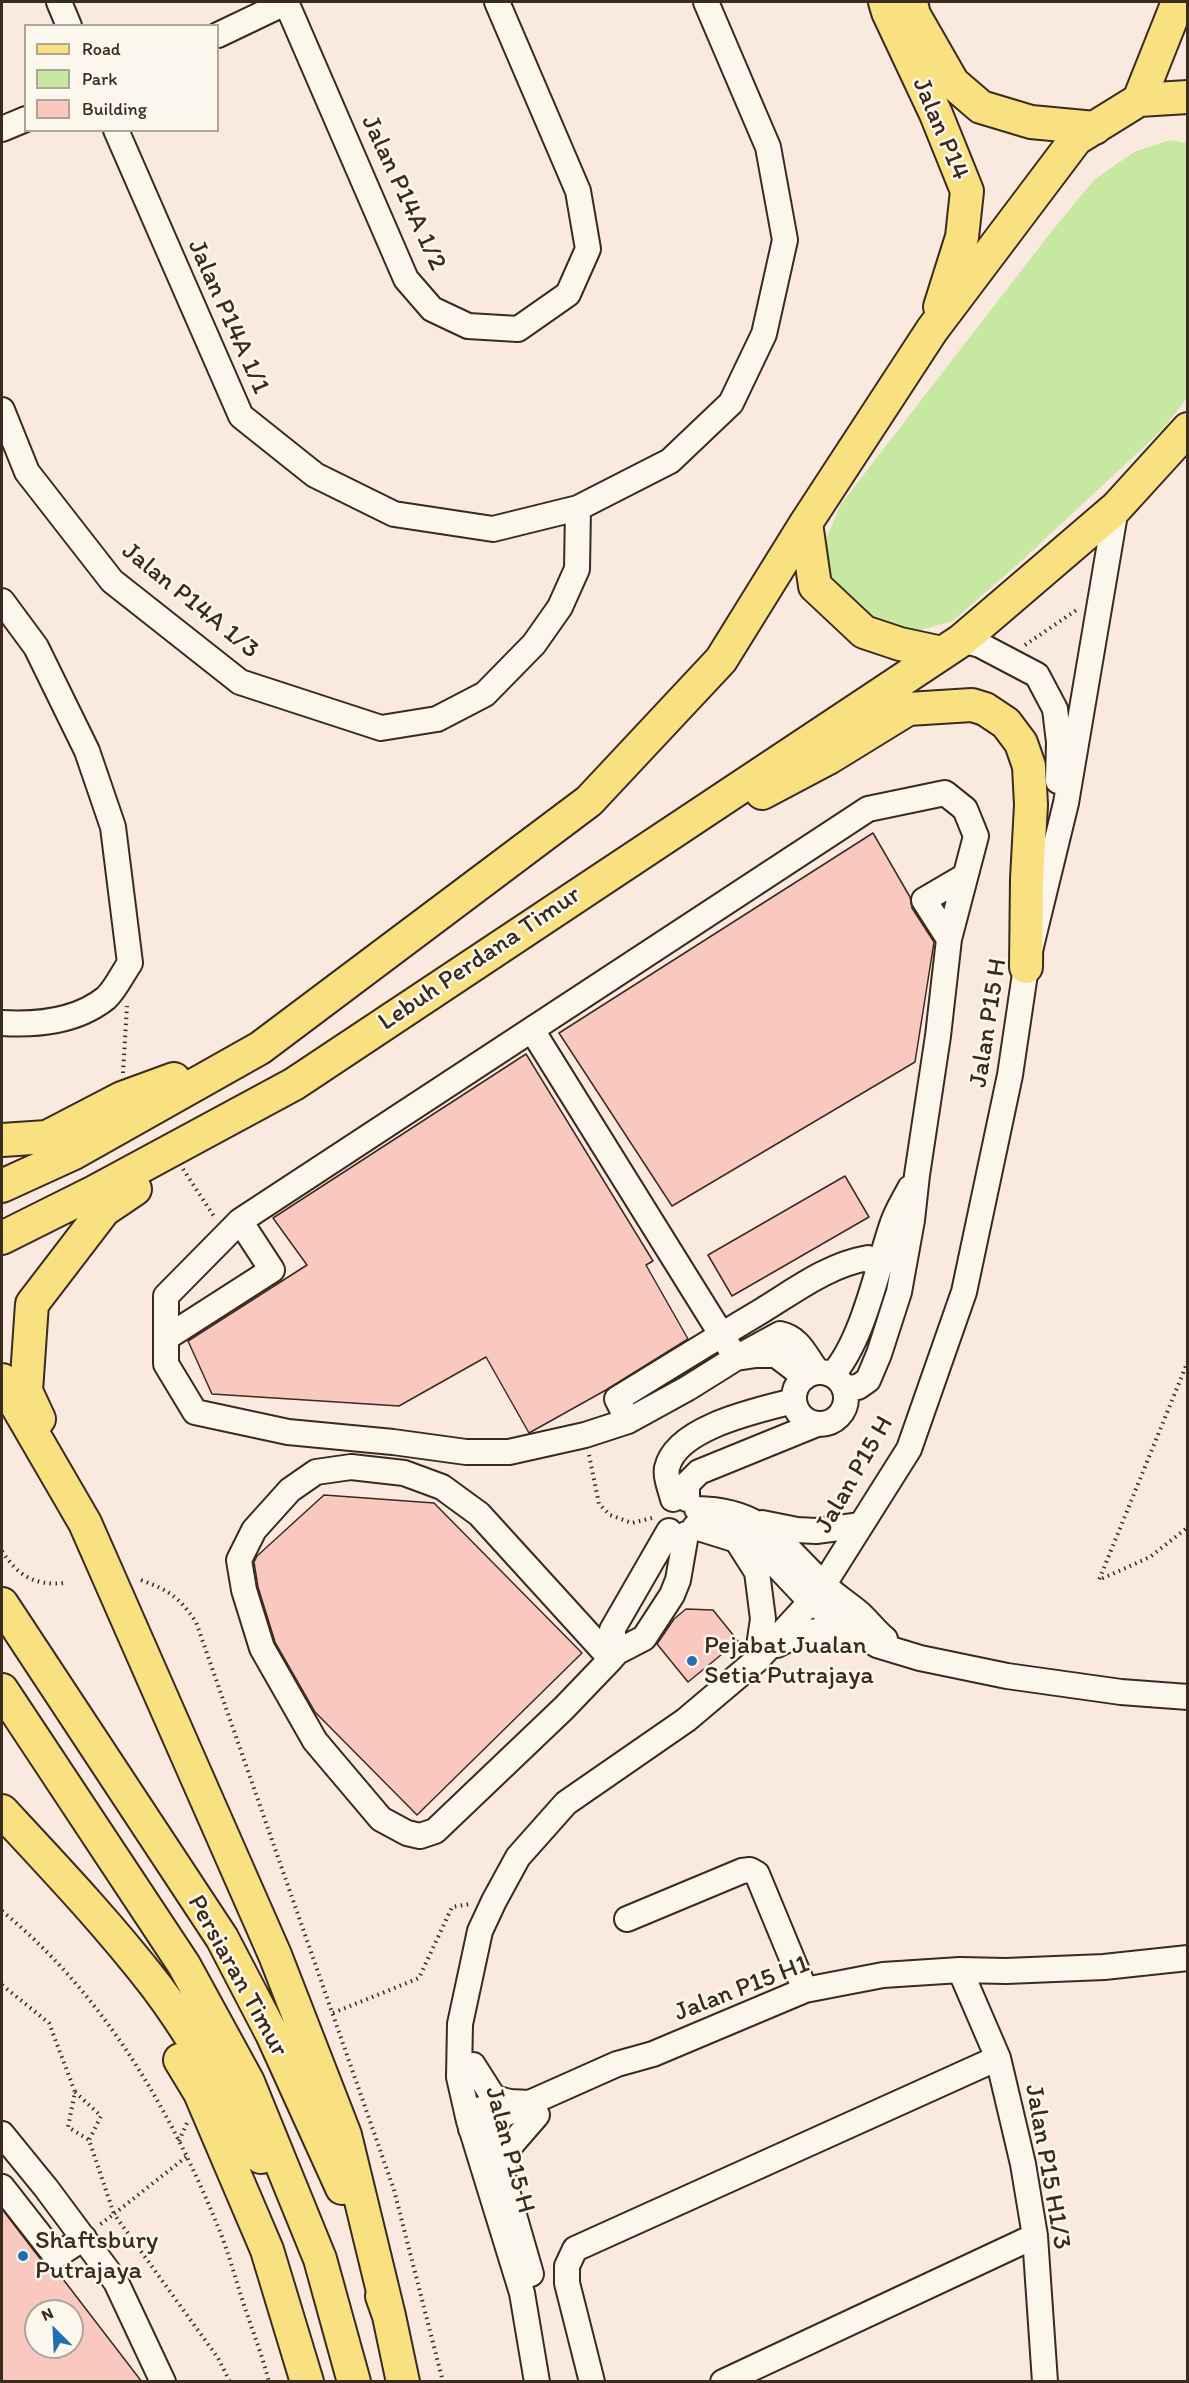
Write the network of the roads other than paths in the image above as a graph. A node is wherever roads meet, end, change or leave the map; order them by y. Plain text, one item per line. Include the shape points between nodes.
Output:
1 (59, 2) edge
2 (286, 2) edge
3 (497, 2) edge
4 (706, 2) edge
5 (885, 2) edge
6 (911, 2) edge
7 (1178, 2) edge
8 (68, 24) edge
9 (219, 35) edge
10 (1188, 97) edge
11 (1139, 100) junction
12 (24, 120) edge
13 (1095, 128) junction
14 (2, 129) edge
15 (117, 132) edge
16 (932, 330) junction
17 (2, 410) edge
18 (1188, 429) edge
19 (578, 508) junction
20 (1116, 508) junction
21 (806, 523) junction
22 (2, 601) edge
23 (952, 646) junction
24 (691, 821) junction
25 (1056, 840) junction
26 (965, 876) junction
27 (949, 939) junction
28 (1026, 966) junction
29 (2, 1023) edge
30 (531, 1030) junction
31 (260, 1048) junction
32 (294, 1084) junction
33 (2, 1140) edge
34 (917, 1175) junction
35 (2, 1186) edge
36 (229, 1222) junction
37 (888, 1236) junction
38 (2, 1238) edge
39 (879, 1268) junction
40 (829, 1270) junction
41 (722, 1335) junction
42 (166, 1338) junction
43 (736, 1358) junction
44 (825, 1378) junction
45 (2, 1380) edge
46 (794, 1401) junction
47 (628, 1421) junction
48 (817, 1424) junction
49 (681, 1516) junction
50 (754, 1522) junction
51 (85, 1523) junction
52 (861, 1525) junction
53 (736, 1539) junction
54 (846, 1547) junction
55 (817, 1593) junction
56 (2, 1604) edge
57 (857, 1622) junction
58 (614, 1655) junction
59 (761, 1655) junction
60 (2, 1690) edge
61 (1188, 1697) edge
62 (2, 1811) edge
63 (82, 1897) junction
64 (627, 1919) dead end
65 (480, 1931) junction
66 (1188, 1958) edge
67 (960, 1970) junction
68 (805, 1990) junction
69 (998, 2058) junction
70 (473, 2065) junction
71 (534, 2109) junction
72 (481, 2132) junction
73 (7, 2144) edge
74 (502, 2171) junction
75 (2, 2187) edge
76 (1035, 2236) junction
77 (84, 2238) junction
78 (320, 2259) junction
79 (389, 2316) junction
80 (163, 2382) edge
81 (307, 2382) edge
82 (354, 2382) edge
83 (403, 2382) edge
84 (537, 2382) edge
85 (552, 2382) edge
86 (592, 2382) edge
87 (723, 2382) edge
88 (1045, 2382) edge

1 - 8 street
2 - 3 street, Jalan P14A 1/2 via 406,279 432,309 468,326 518,329 568,294 588,249 578,191
2 - 9 street
4 - 19 street, Jalan P14A 1/1 via 768,147 785,240 764,334 731,403 670,461
5 - 16 main road, Jalan P14 via 967,191 962,237
6 - 13 main road, Jalan P14 via 914,15 953,83 981,107 1031,122
7 - 11 main road
10 - 11 main road
11 - 13 main road
12 - 14 street
13 - 16 main road via 1076,139
15 - 19 street, Jalan P14A 1/1 via 241,417 315,475 394,514 492,529
16 - 21 main road
17 - 19 street, Jalan P14A 1/3 via 27,472 112,581 240,682 381,728 437,719 485,694 534,644 560,607 577,569
18 - 20 main road, Lebuh Perdana Timur
20 - 23 main road, Lebuh Perdana Timur
20 - 25 street, Jalan P15 H via 1066,802
21 - 23 main road via 815,586 864,632 900,644
21 - 31 main road via 721,660 589,801
22 - 29 street via 36,647 87,751 112,827 130,963 107,997 77,1015 32,1025
23 - 24 main road, Lebuh Perdana Timur
23 - 25 street, Jalan P15 H via 980,645 1037,675 1055,709 1059,742
24 - 28 main road via 765,792 908,709 972,705 985,709 1006,723 1022,743 1029,766
24 - 32 main road, Lebuh Perdana Timur
25 - 28 street, Jalan P15 H
26 - 27 street
26 - 27 street via 924,900
26 - 30 street via 976,836 965,809 945,793 868,809
27 - 34 street
28 - 52 street, Jalan P15 H via 1010,1074 964,1292 909,1449
30 - 36 street
30 - 41 street
31 - 33 main road via 122,1098 47,1137
31 - 35 main road via 72,1154
32 - 38 main road, Lebuh Perdana Timur
32 - 51 main road via 104,1210 32,1304 26,1391
34 - 37 street
34 - 44 street via 899,1292 868,1380 858,1387
36 - 42 street via 166,1296
36 - 42 street via 272,1270
37 - 39 street
37 - 40 street via 846,1255
39 - 40 street via 868,1258
39 - 44 street via 855,1339 840,1366
40 - 41 street
41 - 43 street
41 - 47 street via 617,1399
42 - 47 street via 166,1364 195,1412 288,1432 466,1452 509,1452
43 - 44 street via 780,1334 791,1336
43 - 47 street
44 - 46 street via 795,1391
44 - 48 street via 846,1397 841,1414
45 - 51 main road
46 - 48 street via 801,1417
46 - 49 street via 710,1427 677,1448 666,1469
48 - 49 street via 699,1472 687,1484
49 - 50 street via 718,1509
49 - 53 street
49 - 58 street via 612,1630
49 - 58 street via 678,1580 672,1595 644,1638
50 - 52 street via 816,1531
50 - 55 street via 787,1546
51 - 79 main road via 275,1955 345,2135
52 - 54 street, Jalan P15 H
53 - 55 street via 759,1547
53 - 59 street via 758,1572 763,1619
54 - 55 street, Jalan P15 H
54 - 57 street via 848,1594
55 - 57 street
55 - 59 street, Jalan P15 H
56 - 79 main road, Persiaran Timur via 222,1938 335,2170
57 - 59 street via 796,1635
57 - 61 street via 920,1658 1007,1676
58 - 58 street via 435,1831 420,1836 407,1833 381,1819 315,1741 262,1648 239,1560 254,1530 271,1510 290,1490 316,1472 351,1467 404,1473 442,1487 479,1514
59 - 65 street, Jalan P15 H via 686,1720 566,1803 518,1857
60 - 78 main road, Persiaran Timur via 184,1965 248,2082
62 - 63 main road
63 - 78 main road via 157,1987 211,2069
63 - 81 main road via 200,2093 267,2250
64 - 68 street via 750,1870 757,1874
65 - 70 street, Jalan P15 H
65 - 72 street, Jalan P15 H via 460,2024 459,2077
66 - 67 street, Jalan P15 H1 via 1104,1967
67 - 68 street, Jalan P15 H1 via 883,1976
67 - 69 street, Jalan P15 H1/3
68 - 71 street, Jalan P15 H1 via 654,2054 621,2077
69 - 76 street, Jalan P15 H1/3
69 - 86 street via 575,2249 567,2266 567,2283
70 - 71 street via 494,2098
70 - 72 street, Jalan P15 H
71 - 72 street, Jalan P15 H1
71 - 74 street via 511,2145
72 - 74 street, Jalan P15 H
72 - 84 street, Jalan P15 H via 522,2293
73 - 77 street
74 - 85 street, Jalan P15 H via 536,2291
75 - 77 street via 56,2256
76 - 87 street
76 - 88 street, Jalan P15 H1/3
77 - 80 street via 117,2282
78 - 82 main road, Persiaran Timur
79 - 83 main road, Persiaran Timur

